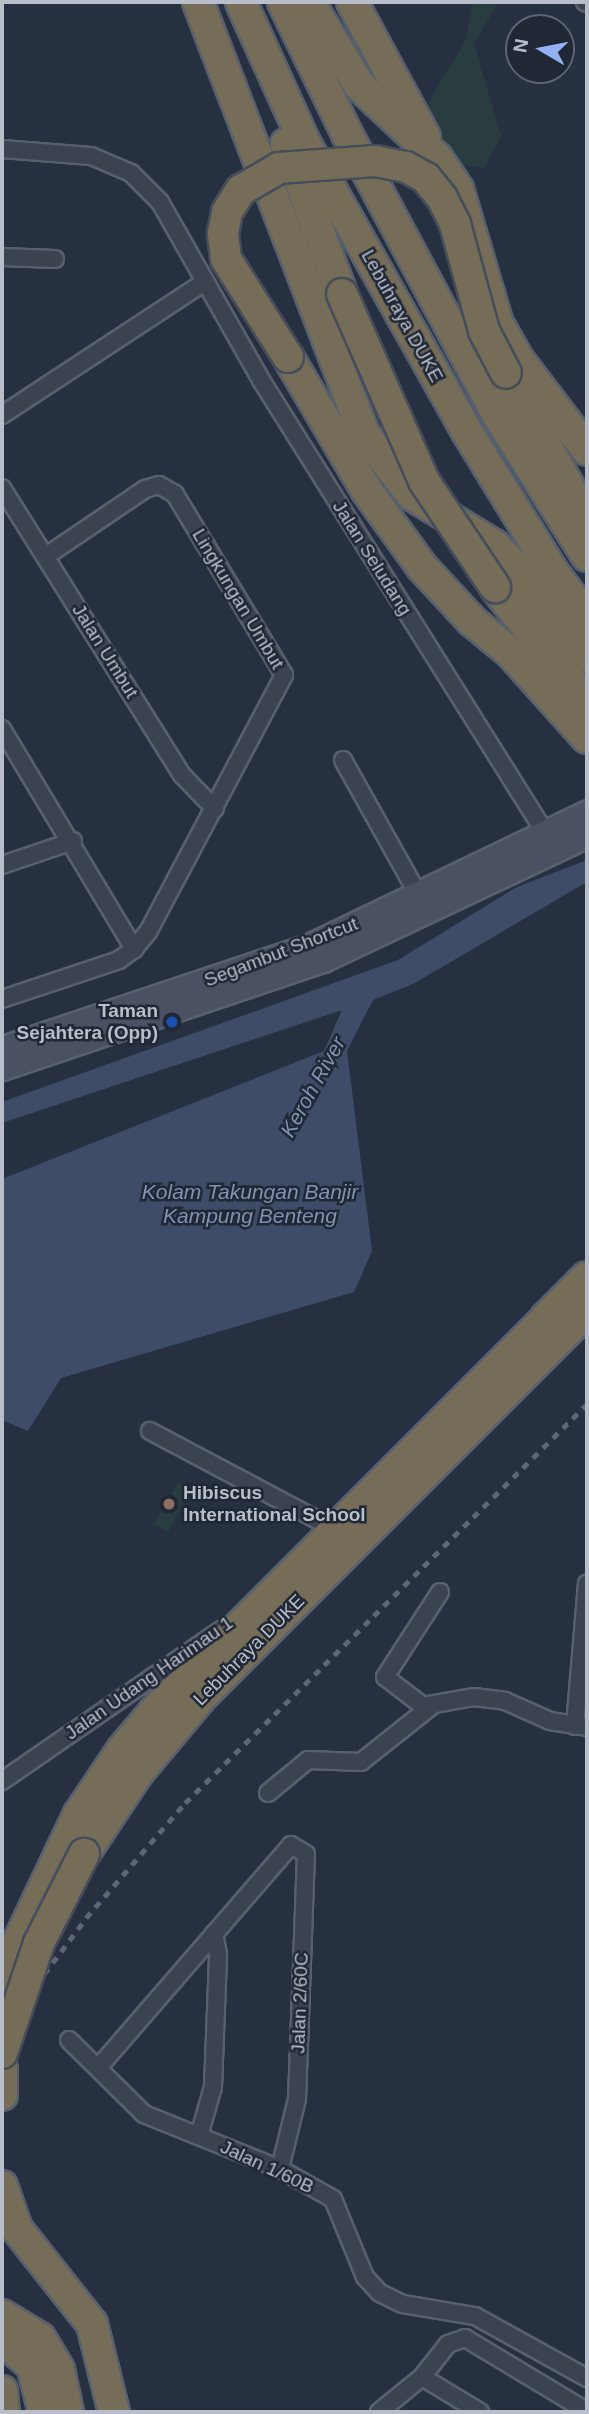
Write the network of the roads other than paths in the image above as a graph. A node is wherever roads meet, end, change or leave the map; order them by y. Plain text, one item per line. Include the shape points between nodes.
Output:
1 (198, 2) edge
2 (233, 2) edge
3 (241, 2) edge
4 (283, 2) edge
5 (309, 2) edge
6 (352, 2) edge
7 (2, 149) edge
8 (437, 159) junction
9 (2, 257) edge
10 (55, 259) dead end
11 (203, 283) junction
12 (506, 373) junction
13 (345, 391) junction
14 (2, 415) edge
15 (580, 453) edge
16 (587, 481) edge
17 (2, 488) edge
18 (587, 522) edge
19 (46, 556) junction
20 (587, 556) edge
21 (495, 587) junction
22 (587, 618) edge
23 (510, 653) junction
24 (587, 657) edge
25 (587, 676) edge
26 (587, 702) edge
27 (2, 729) edge
28 (587, 738) edge
29 (343, 760) dead end
30 (215, 809) junction
31 (587, 812) edge
32 (544, 831) junction
33 (587, 835) edge
34 (73, 841) junction
35 (2, 865) edge
36 (419, 895) junction
37 (134, 949) junction
38 (2, 999) edge
39 (2, 1048) edge
40 (2, 1068) edge
41 (587, 1271) edge
42 (587, 1277) edge
43 (587, 1311) edge
44 (150, 1431) dead end
45 (329, 1526) junction
46 (587, 1584) edge
47 (440, 1592) dead end
48 (585, 1623) edge
49 (433, 1705) junction
50 (581, 1727) edge
51 (2, 1779) edge
52 (268, 1793) dead end
53 (79, 1814) junction
54 (214, 1933) junction
55 (2, 1948) edge
56 (2, 1976) edge
57 (69, 2040) dead end
58 (2, 2053) edge
59 (98, 2068) junction
60 (2, 2069) edge
61 (2, 2095) edge
62 (199, 2136) junction
63 (280, 2169) junction
64 (2, 2186) edge
65 (2, 2315) edge
66 (475, 2316) junction
67 (465, 2338) junction
68 (2, 2340) edge
69 (422, 2377) junction
70 (587, 2378) edge
71 (2, 2390) edge
72 (580, 2403) edge
73 (474, 2411) edge
74 (5, 2412) edge
75 (44, 2412) edge
76 (68, 2412) edge
77 (114, 2412) edge
78 (379, 2412) edge

1 - 13 highway via 299,256
2 - 21 highway, bridge via 342,295 401,434 452,527
3 - 22 highway, Lebuhraya DUKE via 305,143 466,430 553,572
4 - 20 highway, Lebuhraya DUKE via 347,134 497,414
5 - 8 highway via 359,85
6 - 8 highway
7 - 11 street, Jalan Seludang via 92,156 131,173 160,202
8 - 15 highway via 465,205 498,324
9 - 10 street
11 - 14 street
11 - 32 street, Jalan Seludang
12 - 15 highway
12 - 18 highway
12 - 23 highway, bridge via 484,331 455,224 426,178 406,167 326,161 279,168 241,190 227,212 223,233 226,259 367,491 422,567 472,621
13 - 23 highway via 359,450 396,505 484,611
13 - 24 highway via 364,434 412,495 494,545
15 - 16 highway
17 - 19 street, Jalan Umbut
19 - 30 street, Jalan Umbut via 182,775
19 - 30 street, Lingkungan Umbut via 145,489 159,485 174,494 284,675
21 - 25 highway via 537,622
21 - 26 highway
23 - 28 highway
27 - 34 street
29 - 36 street
30 - 37 street, Lingkungan Umbut via 148,932
31 - 32 main road, Segambut Shortcut
32 - 36 main road, Segambut Shortcut
33 - 40 main road, Segambut Shortcut via 323,960
34 - 35 street
34 - 37 street
36 - 39 main road, Segambut Shortcut via 311,945
37 - 38 street via 119,960
41 - 45 street, Jalan Udang Harimau 1
42 - 53 highway, Lebuhraya DUKE via 155,1711 93,1789
43 - 58 highway, Lebuhraya DUKE, bridge via 213,1685 153,1753 70,1878 39,1943
44 - 45 street
45 - 51 street, Jalan Udang Harimau 1 via 230,1623
46 - 48 street
47 - 49 street via 384,1676 420,1704
48 - 50 street
49 - 50 street via 460,1696 505,1701 550,1721
49 - 52 street via 361,1762 308,1760
53 - 55 highway
53 - 56 highway, Lebuhraya DUKE
54 - 59 street
54 - 62 street via 218,1954 213,2087
54 - 63 street, Jalan 2/60C via 291,1844 306,1854 297,2099
57 - 59 street, Jalan 1/60B
59 - 62 street, Jalan 1/60B via 144,2113
60 - 61 highway
62 - 63 street, Jalan 1/60B
63 - 66 street, Jalan 1/60B via 333,2199 365,2277 380,2293 403,2304
64 - 77 highway via 17,2229 92,2324
65 - 76 highway via 40,2338 59,2370
66 - 67 street
66 - 70 street, Jalan 1/60B
67 - 69 street via 448,2344
67 - 72 street
68 - 75 highway via 32,2365
69 - 73 street
69 - 78 street
71 - 74 highway

